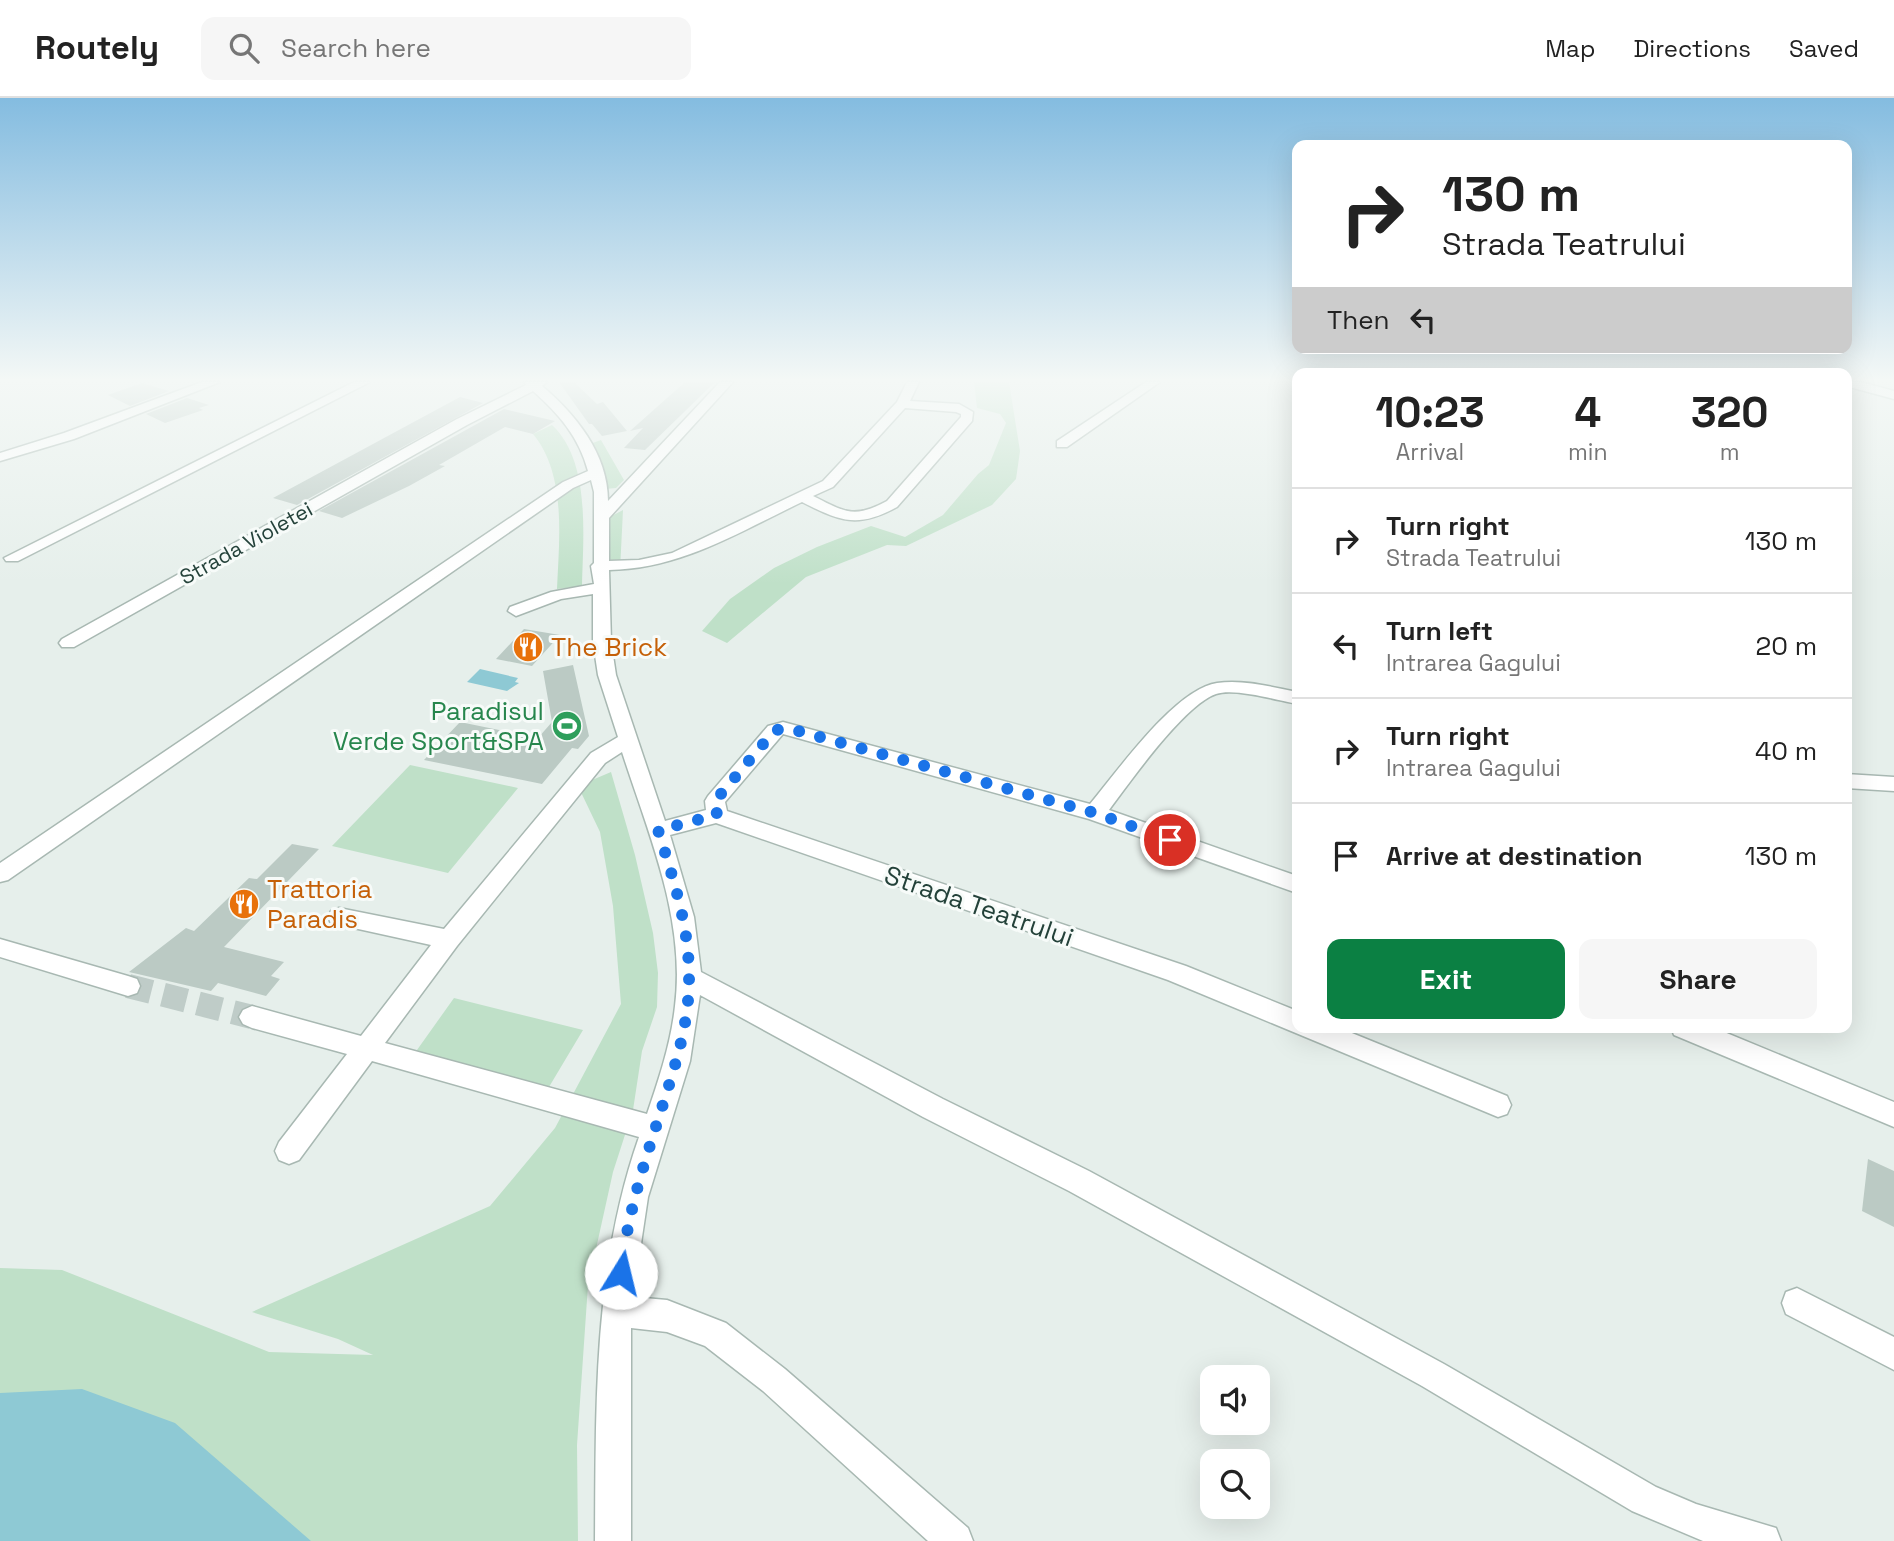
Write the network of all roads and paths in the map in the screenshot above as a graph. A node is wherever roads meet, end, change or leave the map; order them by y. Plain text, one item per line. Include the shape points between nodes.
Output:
1 (20, 449) edge
2 (229, 449) edge
3 (413, 449) edge
4 (588, 449) edge
5 (664, 449) edge
6 (860, 449) edge
7 (940, 449) edge
8 (0, 457) edge
9 (595, 473) junction
10 (803, 497) junction
11 (601, 516) junction
12 (12, 558) dead end
13 (600, 577) junction
14 (516, 611) dead end
15 (68, 643) dead end
16 (1292, 697) edge
17 (629, 739) junction
18 (1852, 781) edge
19 (1894, 784) edge
20 (1095, 813) junction
21 (717, 815) junction
22 (658, 830) junction
23 (0, 874) edge
24 (1292, 883) edge
25 (339, 917) dead end
26 (449, 939) junction
27 (0, 948) edge
28 (689, 977) junction
29 (128, 986) tunnel mouth
30 (252, 1017) tunnel mouth
31 (1292, 1020) edge
32 (1324, 1033) edge
33 (1698, 1033) edge
34 (366, 1050) junction
35 (1498, 1105) dead end
36 (1894, 1115) edge
37 (655, 1129) junction
38 (289, 1151) dead end
39 (1797, 1303) dead end
40 (616, 1311) junction
41 (1894, 1354) edge
42 (613, 1541) edge
43 (955, 1541) edge
44 (1763, 1541) edge

1 - 8 street
2 - 12 street
3 - 15 street, Strada Violetei
4 - 9 street
5 - 11 street
6 - 10 street via 828,484
7 - 10 street via 892,505 877,513 846,518
9 - 11 street
9 - 23 street via 568,485
10 - 13 street via 677,556
11 - 13 street
13 - 14 street
13 - 17 street via 607,675
16 - 20 street via 1212,690 1190,702
17 - 22 street
17 - 26 street via 598,758
18 - 19 street
20 - 21 street via 783,728 775,730 715,801
20 - 24 street
21 - 22 street
21 - 31 street, Strada Teatrului via 1177,973
22 - 28 street via 682,910
25 - 26 street
26 - 34 street
27 - 29 street
28 - 37 street via 668,1092
28 - 44 street via 1079,1181 1433,1375 1644,1499 1695,1521
30 - 34 street
32 - 35 street
33 - 36 street
34 - 37 street
34 - 38 street
37 - 40 street via 634,1197
39 - 41 street
40 - 42 street
40 - 43 street via 667,1316 715,1334 774,1380

